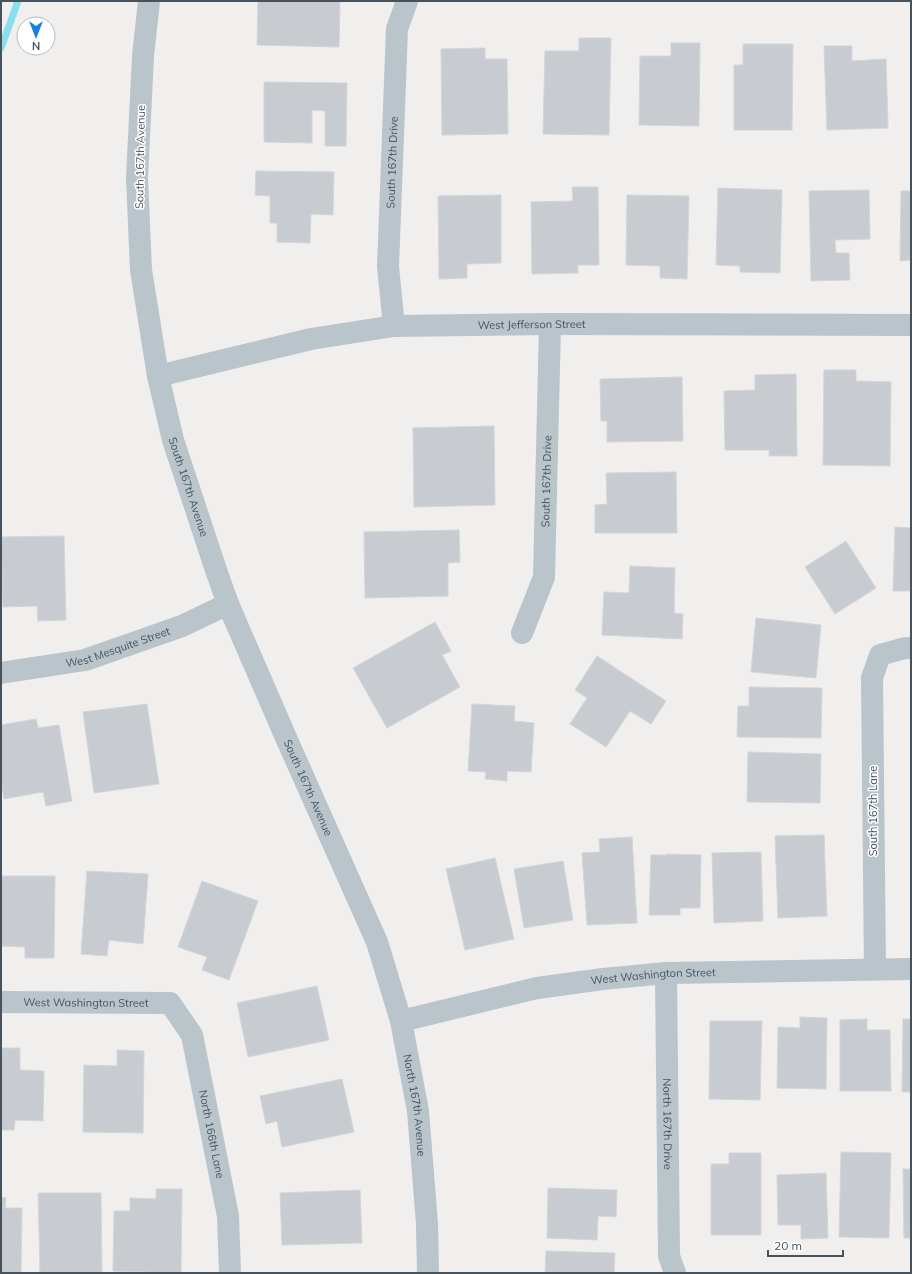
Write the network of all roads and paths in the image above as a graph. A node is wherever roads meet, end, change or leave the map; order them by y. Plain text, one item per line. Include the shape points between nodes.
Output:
1 (149, 1) edge
2 (407, 1) edge
3 (550, 324) junction
4 (911, 325) edge
5 (394, 326) junction
6 (158, 376) junction
7 (228, 604) junction
8 (522, 633) dead end
9 (911, 648) edge
10 (1, 673) edge
11 (377, 942) joint
12 (874, 969) junction
13 (911, 969) edge
14 (666, 973) junction
15 (1, 1002) edge
16 (170, 1003) joint
17 (401, 1021) junction
18 (230, 1273) edge
19 (428, 1273) edge
20 (675, 1273) edge

1 - 6 street, South 167th Avenue via 143,56 137,178 141,270
2 - 5 street, South 167th Drive via 397,29 388,267
3 - 4 street, West Jefferson Street
3 - 5 street, West Jefferson Street
3 - 8 street, South 167th Drive via 544,577
5 - 6 street, West Jefferson Street via 310,338
6 - 7 street, South 167th Avenue via 173,440
7 - 10 street, West Mesquite Street via 182,626 85,660
7 - 11 street, South 167th Avenue
9 - 12 street, South 167th Lane via 880,655 872,678
11 - 17 street, North 167th Avenue
12 - 13 street, West Washington Street
12 - 14 street, West Washington Street
14 - 17 street, West Washington Street via 603,978 536,988
14 - 20 street, North 167th Drive via 669,1256
15 - 16 street, West Washington Street
16 - 18 street, North 166th Lane via 192,1035 228,1216
17 - 19 street, North 167th Avenue via 418,1111 427,1224

